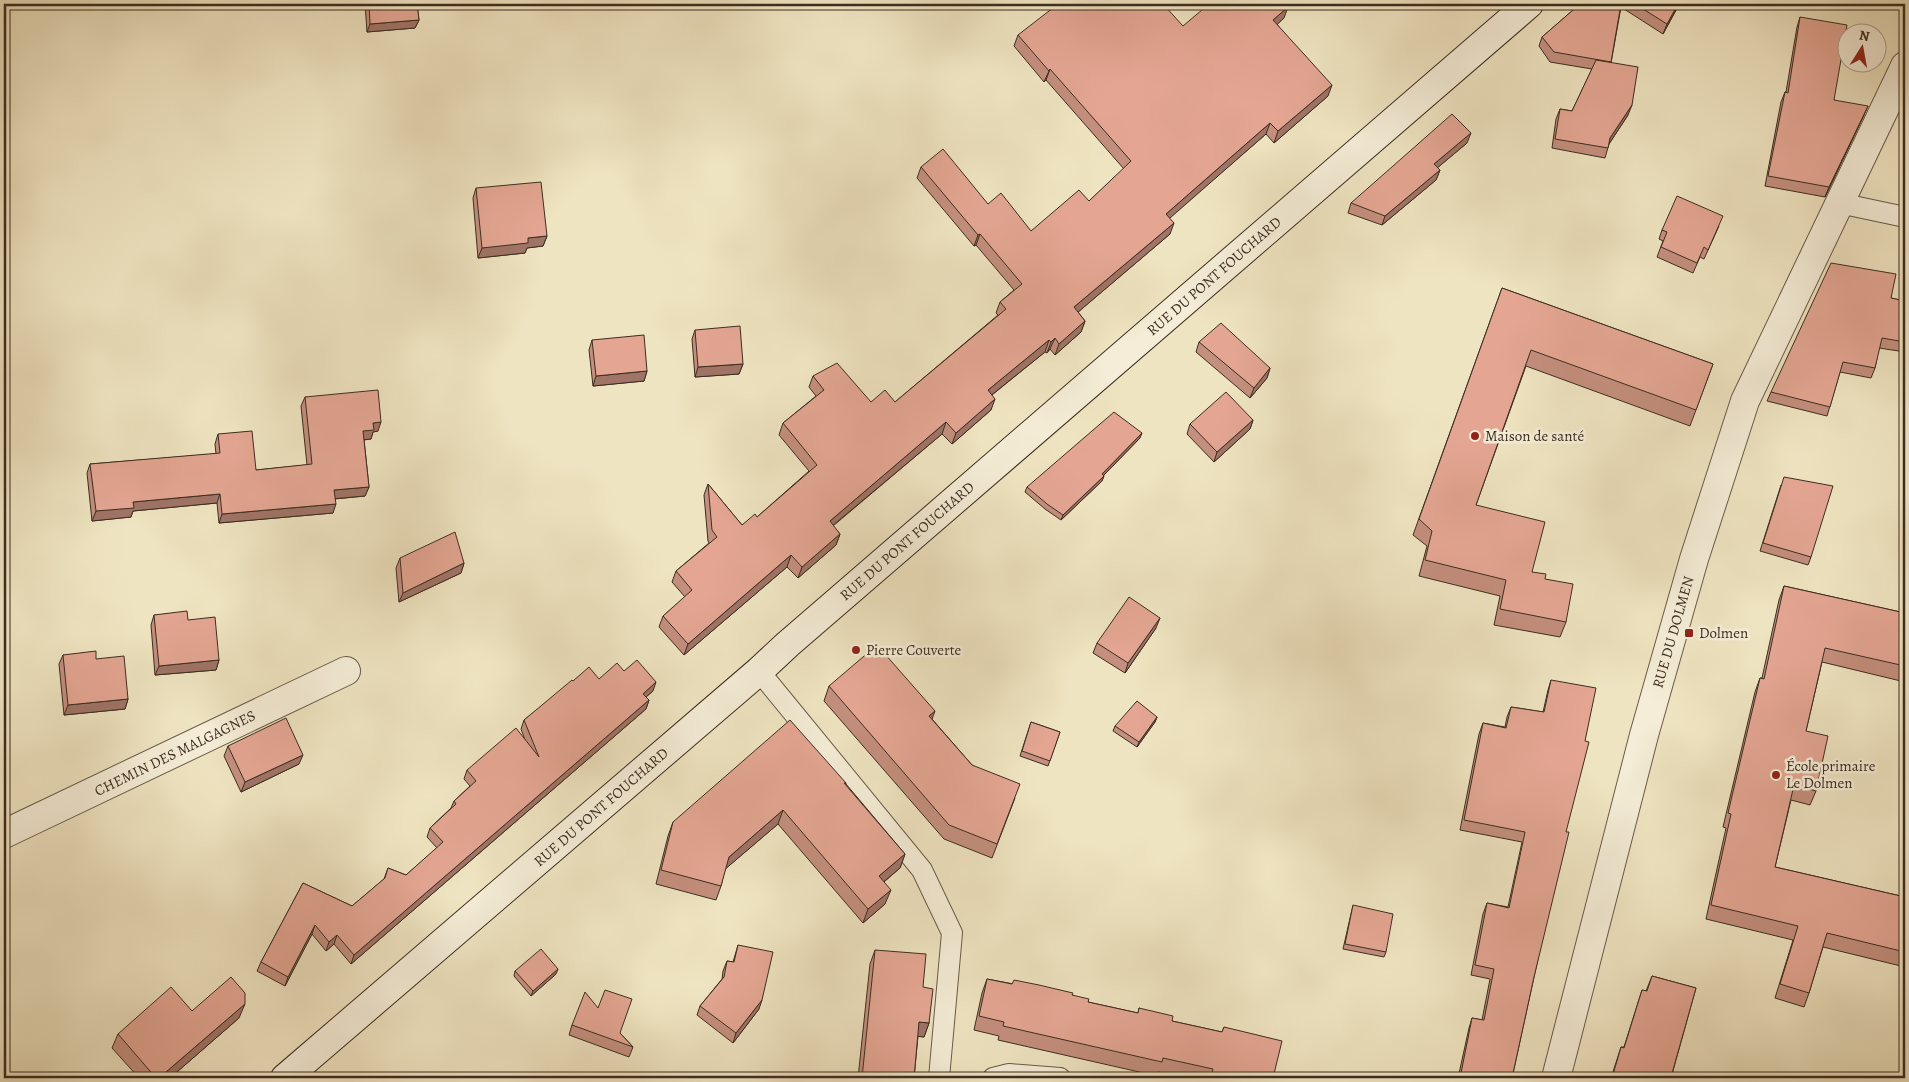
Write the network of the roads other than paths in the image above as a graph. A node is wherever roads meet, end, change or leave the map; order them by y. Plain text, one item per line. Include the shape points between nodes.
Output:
1 (1529, 4) edge
2 (1905, 66) edge
3 (1839, 203) junction
4 (1905, 217) edge
5 (346, 671) dead end
6 (760, 671) junction
7 (4, 834) edge
8 (285, 1078) edge
9 (939, 1078) edge
10 (993, 1078) edge
11 (1060, 1078) edge
12 (1556, 1078) edge

1 - 6 main road, RUE DU PONT FOUCHARD
2 - 3 main road, RUE DU DOLMEN
3 - 4 lane
3 - 12 main road, RUE DU DOLMEN via 1745,400 1694,558 1644,735
5 - 7 main road, CHEMIN DES MALGAGNES
6 - 8 main road, RUE DU PONT FOUCHARD
6 - 9 lane via 922,870 952,934
10 - 11 lane via 1009,1074

